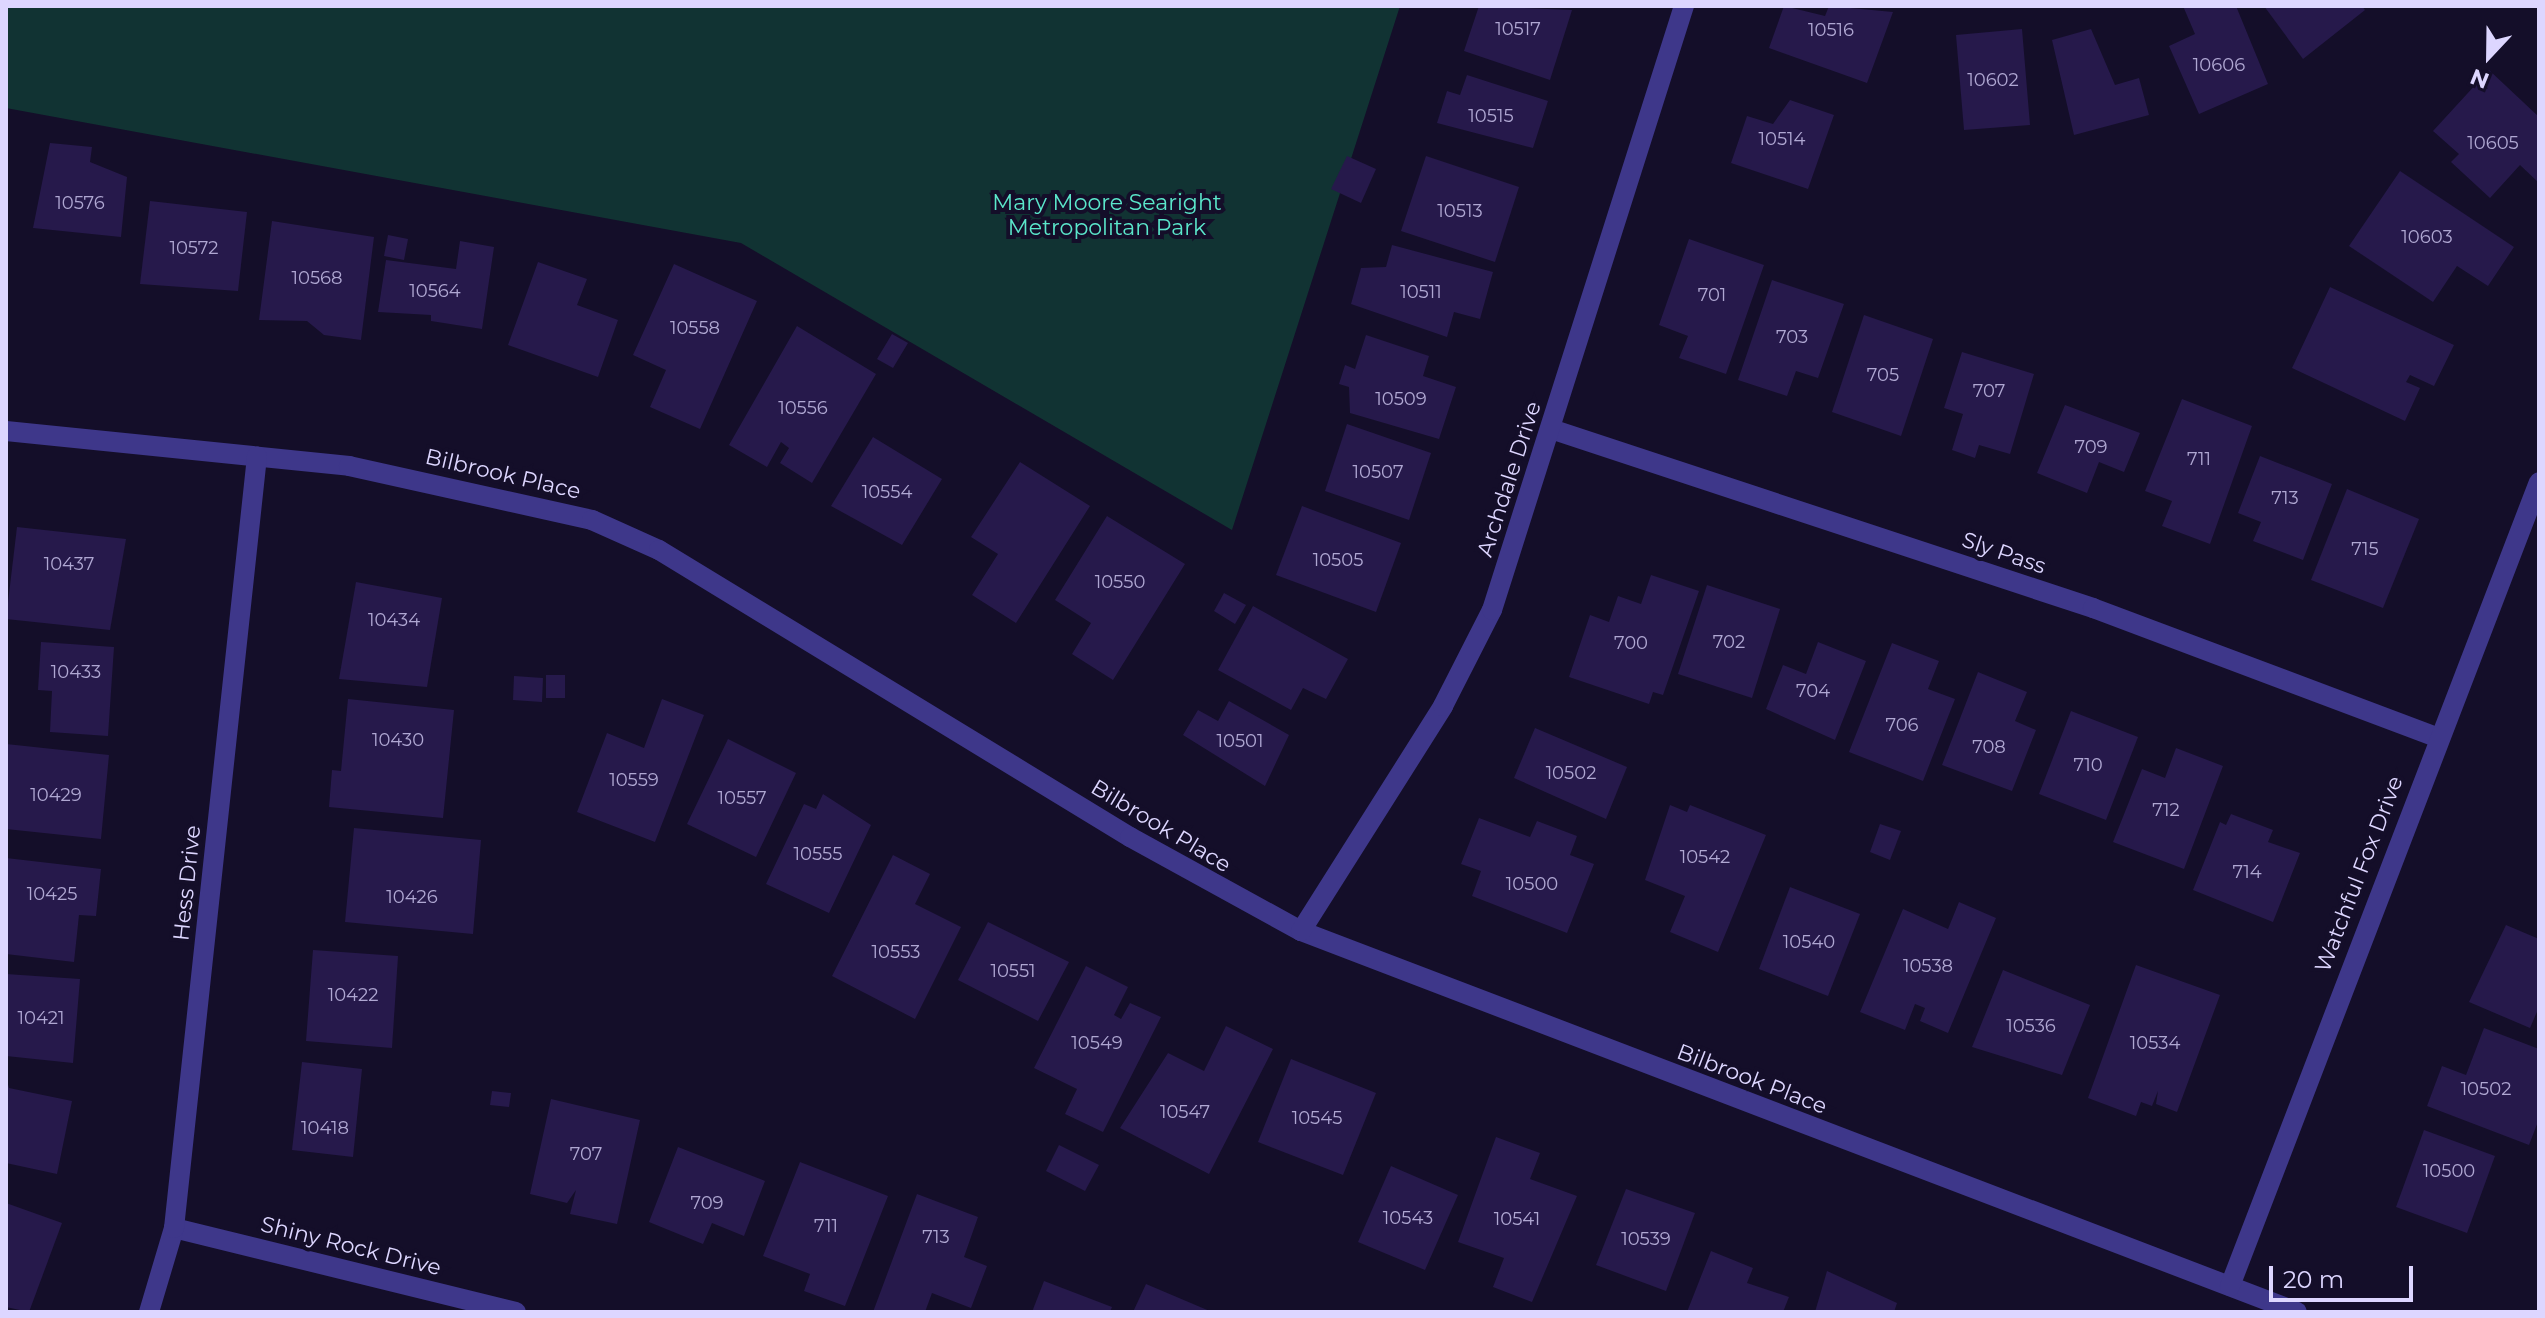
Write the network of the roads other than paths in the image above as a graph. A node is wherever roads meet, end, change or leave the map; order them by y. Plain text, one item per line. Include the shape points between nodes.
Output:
1 (1684, 6) edge
2 (1551, 429) junction
3 (6, 431) edge
4 (257, 456) junction
5 (2539, 482) edge
6 (2437, 737) junction
7 (1301, 931) junction
8 (174, 1228) junction
9 (2230, 1286) junction
10 (149, 1312) edge
11 (516, 1312) edge
12 (2297, 1312) edge

1 - 2 street, Archdale Drive
2 - 6 street, Sly Pass via 2040,590
2 - 7 street, Archdale Drive via 1471,658
3 - 4 street, Bilbrook Place
4 - 7 street, Bilbrook Place via 514,497 659,550 1130,837
4 - 8 street, Hess Drive
5 - 6 street, Watchful Fox Drive
6 - 9 street, Watchful Fox Drive
7 - 9 street, Bilbrook Place
8 - 10 street, Hess Drive
8 - 11 street, Shiny Rock Drive
9 - 12 street, Bilbrook Place

